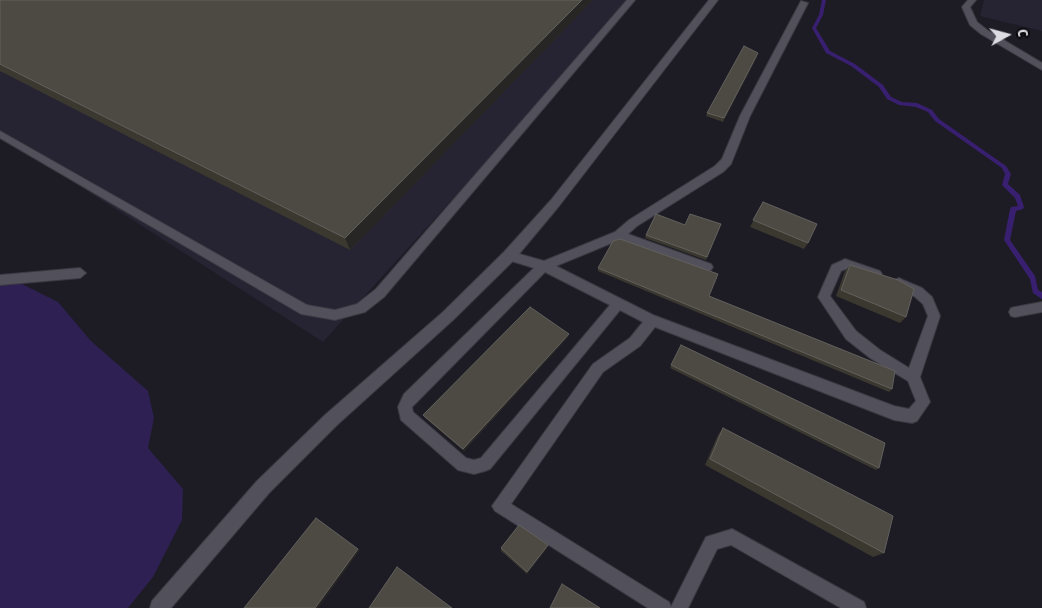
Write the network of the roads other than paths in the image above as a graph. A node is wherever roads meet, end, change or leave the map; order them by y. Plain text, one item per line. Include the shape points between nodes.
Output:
1 (632, 0) edge
2 (714, 0) edge
3 (972, 0) edge
4 (804, 3) dead end
5 (1042, 67) edge
6 (0, 134) edge
7 (619, 235) junction
8 (509, 256) junction
9 (544, 266) junction
10 (707, 267) dead end
11 (80, 273) dead end
12 (0, 280) edge
13 (619, 303) junction
14 (1042, 308) edge
15 (1015, 312) dead end
16 (649, 319) junction
17 (913, 377) junction
18 (159, 608) edge
19 (663, 608) edge
20 (679, 608) edge
21 (858, 608) edge

1 - 6 lane via 380,293 361,308 336,315 305,310
2 - 8 street via 555,203
3 - 5 lane via 966,7 973,23
4 - 7 lane via 745,116 727,161
7 - 9 lane
7 - 10 lane
8 - 9 lane
8 - 18 street via 263,487
9 - 13 lane
9 - 13 lane via 409,399 405,407 406,414 463,466 485,464
11 - 12 lane
13 - 16 lane
14 - 15 lane
16 - 17 lane via 894,413 912,416 923,402
16 - 19 lane via 649,326 635,342 598,368 500,506
17 - 17 lane via 934,316 928,301 897,282 856,267 845,264 836,268 824,297 851,335 874,354
20 - 21 lane via 712,543 732,537

